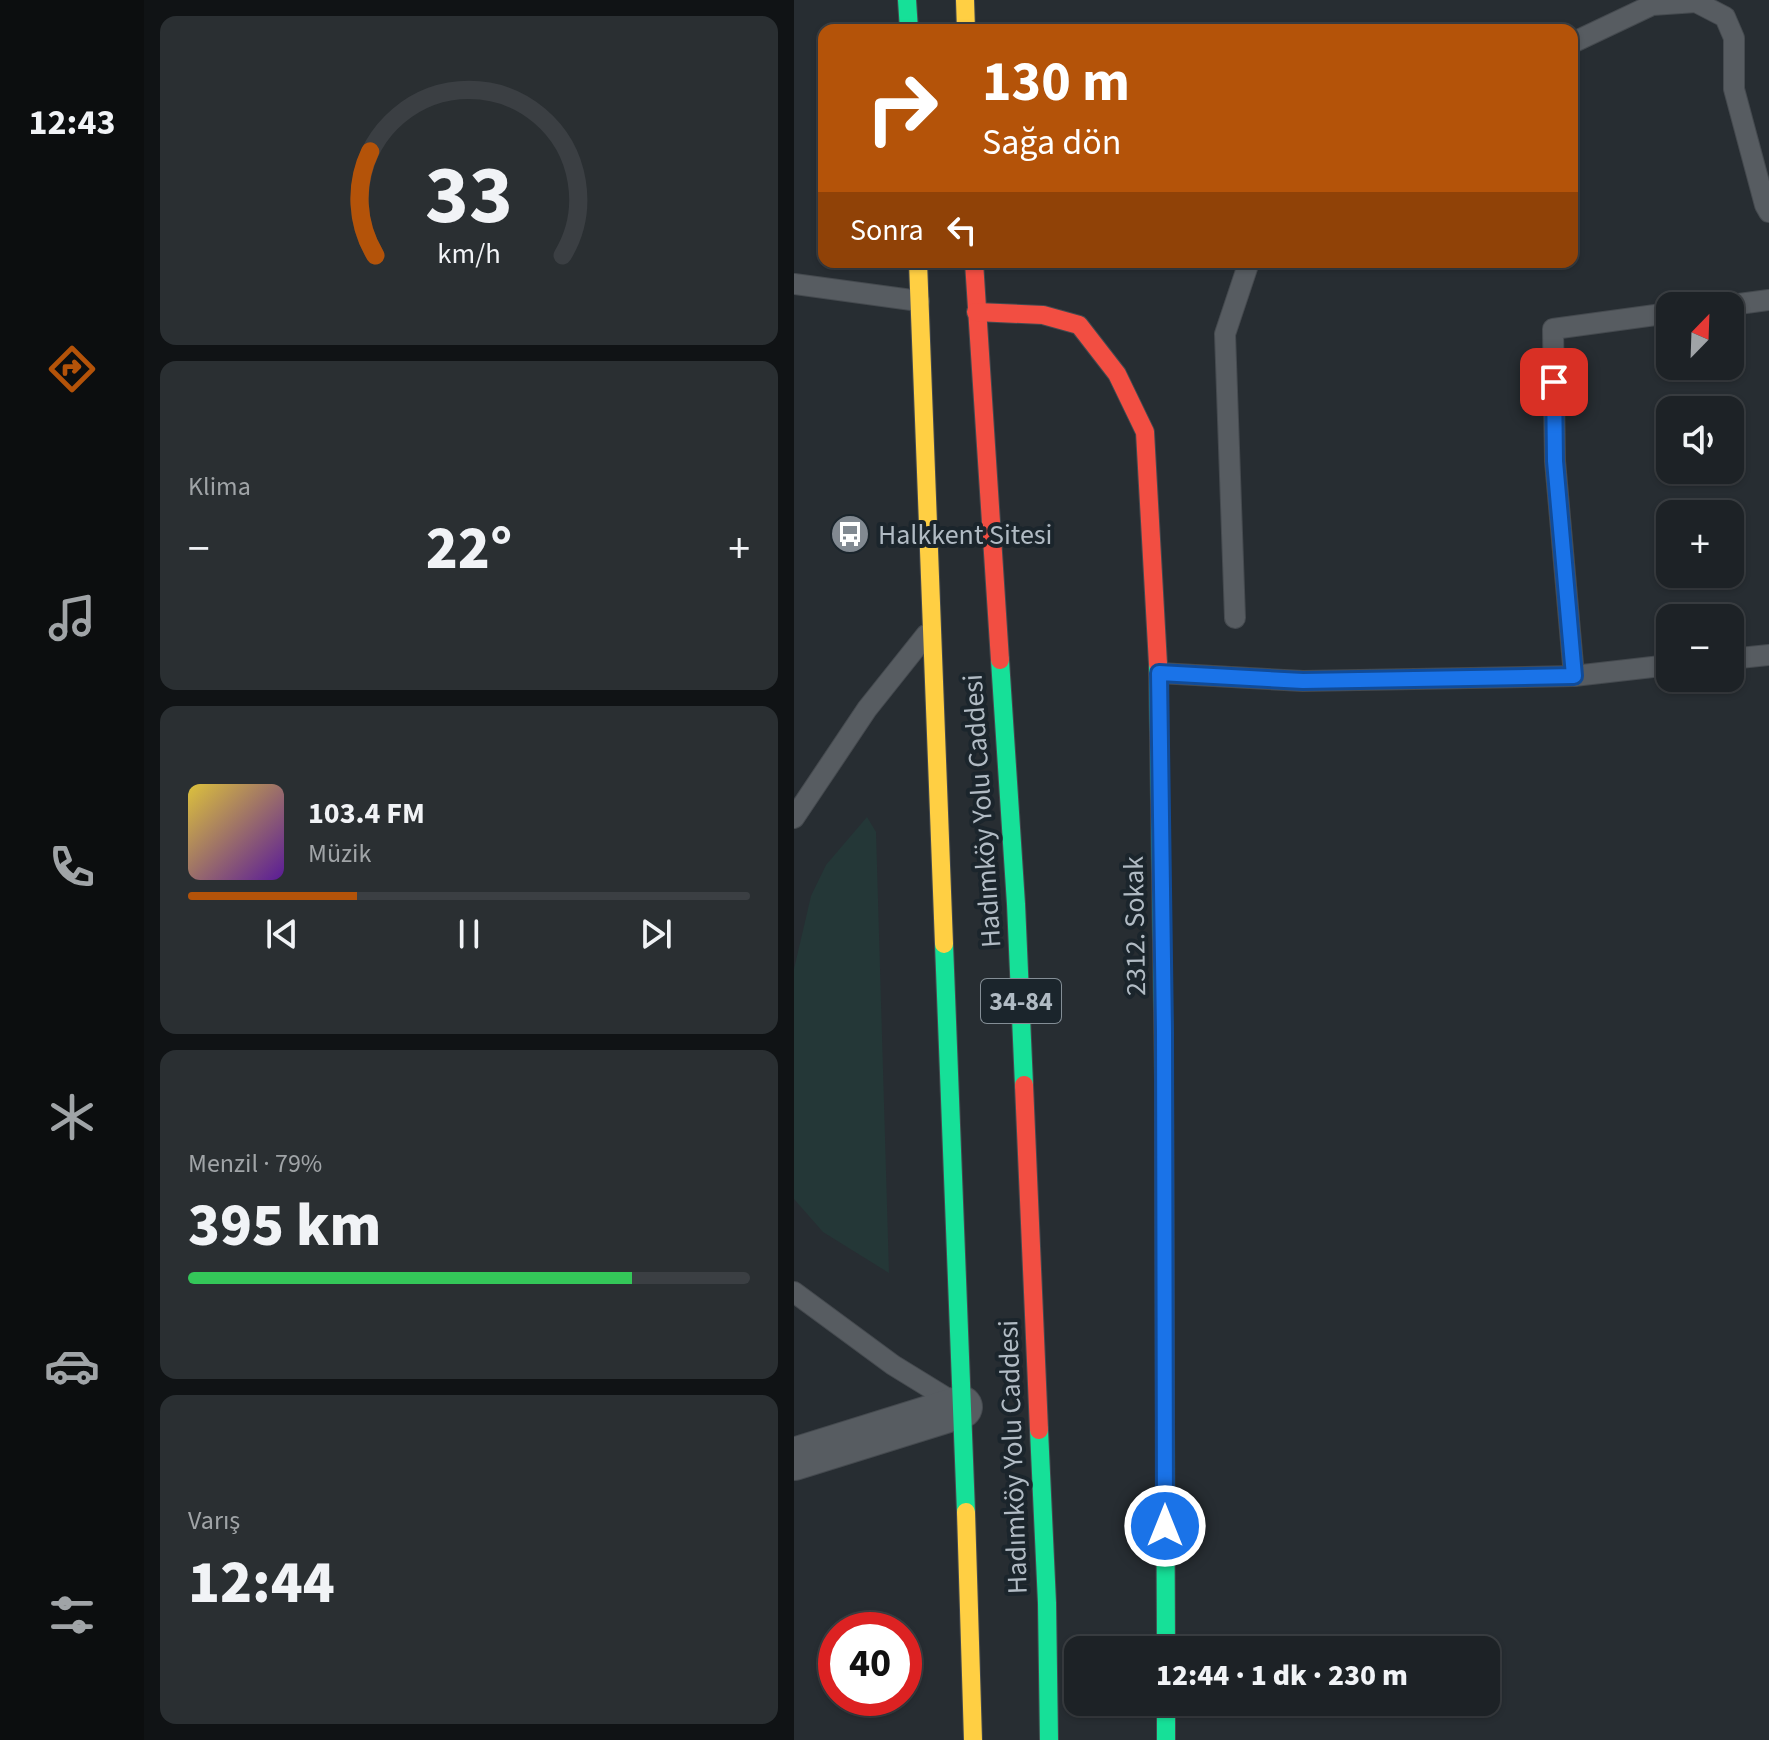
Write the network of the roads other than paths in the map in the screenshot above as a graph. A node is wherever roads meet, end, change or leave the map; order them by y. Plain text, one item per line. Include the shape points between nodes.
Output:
1 (907, 0) edge
2 (965, 0) edge
3 (909, 24) edge
4 (966, 24) edge
5 (1578, 40) edge
6 (1769, 212) edge
7 (918, 268) edge
8 (974, 268) edge
9 (1247, 268) edge
10 (794, 284) edge
11 (1769, 300) edge
12 (919, 301) junction
13 (1744, 303) edge
14 (976, 312) junction
15 (1656, 315) edge
16 (1235, 618) dead end
17 (931, 629) junction
18 (1769, 655) edge
19 (1744, 658) edge
20 (1656, 667) edge
21 (1159, 673) junction
22 (1574, 676) junction
23 (794, 818) edge
24 (794, 1292) edge
25 (961, 1407) junction
26 (794, 1459) edge
27 (1166, 1636) edge
28 (1166, 1716) edge
29 (973, 1740) edge
30 (1049, 1740) edge
31 (1166, 1740) edge

1 - 3 main road
2 - 4 main road
5 - 6 lane via 1652,5 1696,2 1725,17 1734,38 1734,89
7 - 12 main road, Hadımköy Yolu Caddesi / 34-84
8 - 14 main road, Hadımköy Yolu Caddesi / 34-84
9 - 16 lane via 1225,334
10 - 12 lane
11 - 13 lane
12 - 17 main road, Hadımköy Yolu Caddesi / 34-84
14 - 21 main road, 2312. Sokak via 1043,315 1079,325 1117,374 1145,432
14 - 30 main road, Hadımköy Yolu Caddesi / 34-84 via 1017,920
15 - 22 lane via 1553,329 1555,461
17 - 23 lane via 867,709
17 - 25 main road, Hadımköy Yolu Caddesi / 34-84
18 - 19 lane
20 - 22 lane
21 - 22 lane via 1303,681
21 - 27 main road, 2312. Sokak
24 - 25 lane
25 - 26 street
25 - 29 main road, Hadımköy Yolu Caddesi / 34-84
28 - 31 main road

